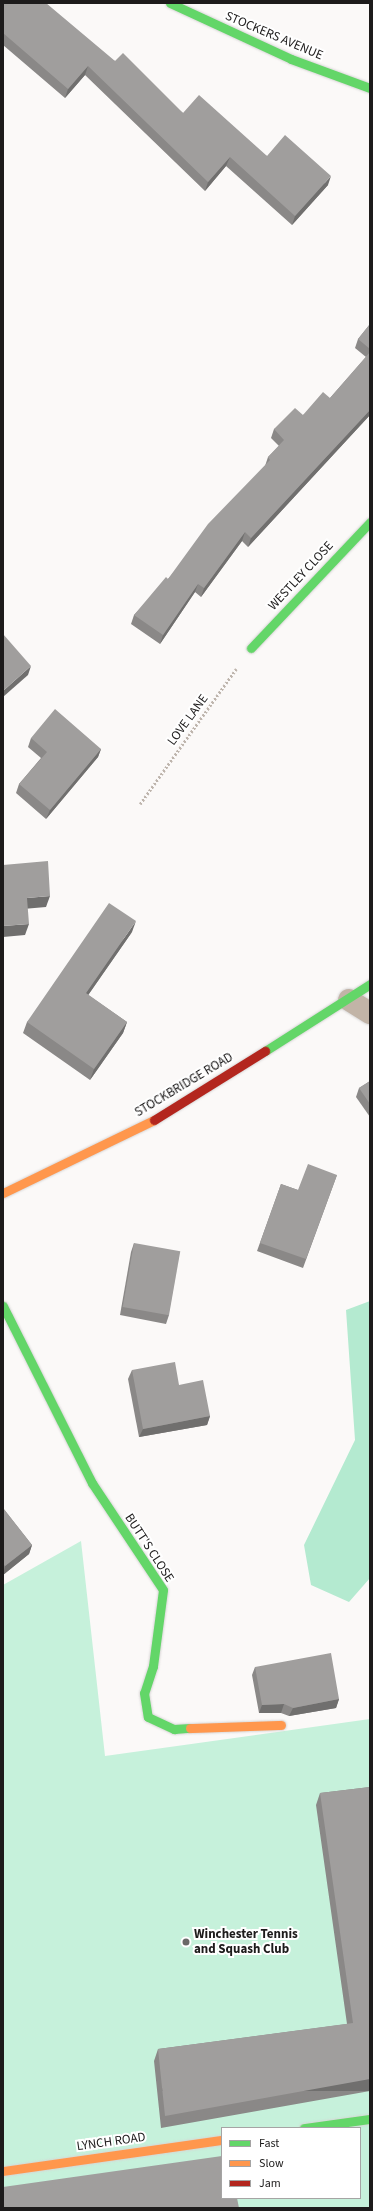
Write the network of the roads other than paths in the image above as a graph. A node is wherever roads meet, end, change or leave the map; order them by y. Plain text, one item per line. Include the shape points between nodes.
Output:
1 (170, 3) edge
2 (370, 88) edge
3 (370, 522) edge
4 (252, 648) road end
5 (370, 984) edge
6 (349, 1000) junction
7 (370, 1013) edge
8 (3, 1193) edge
9 (3, 1306) edge
10 (281, 1725) dead end
11 (370, 2119) edge
12 (311, 2127) edge
13 (221, 2140) edge
14 (3, 2171) edge

1 - 2 street, STOCKERS AVENUE via 291,59
3 - 4 street, WESTLEY CLOSE
5 - 6 street, STOCKBRIDGE ROAD
6 - 7 street
6 - 8 street, STOCKBRIDGE ROAD via 145,1124
9 - 10 street, BUTT'S CLOSE via 92,1483 162,1590 162,1614 144,1694 148,1717 174,1729
11 - 12 street
13 - 14 street, LYNCH ROAD

